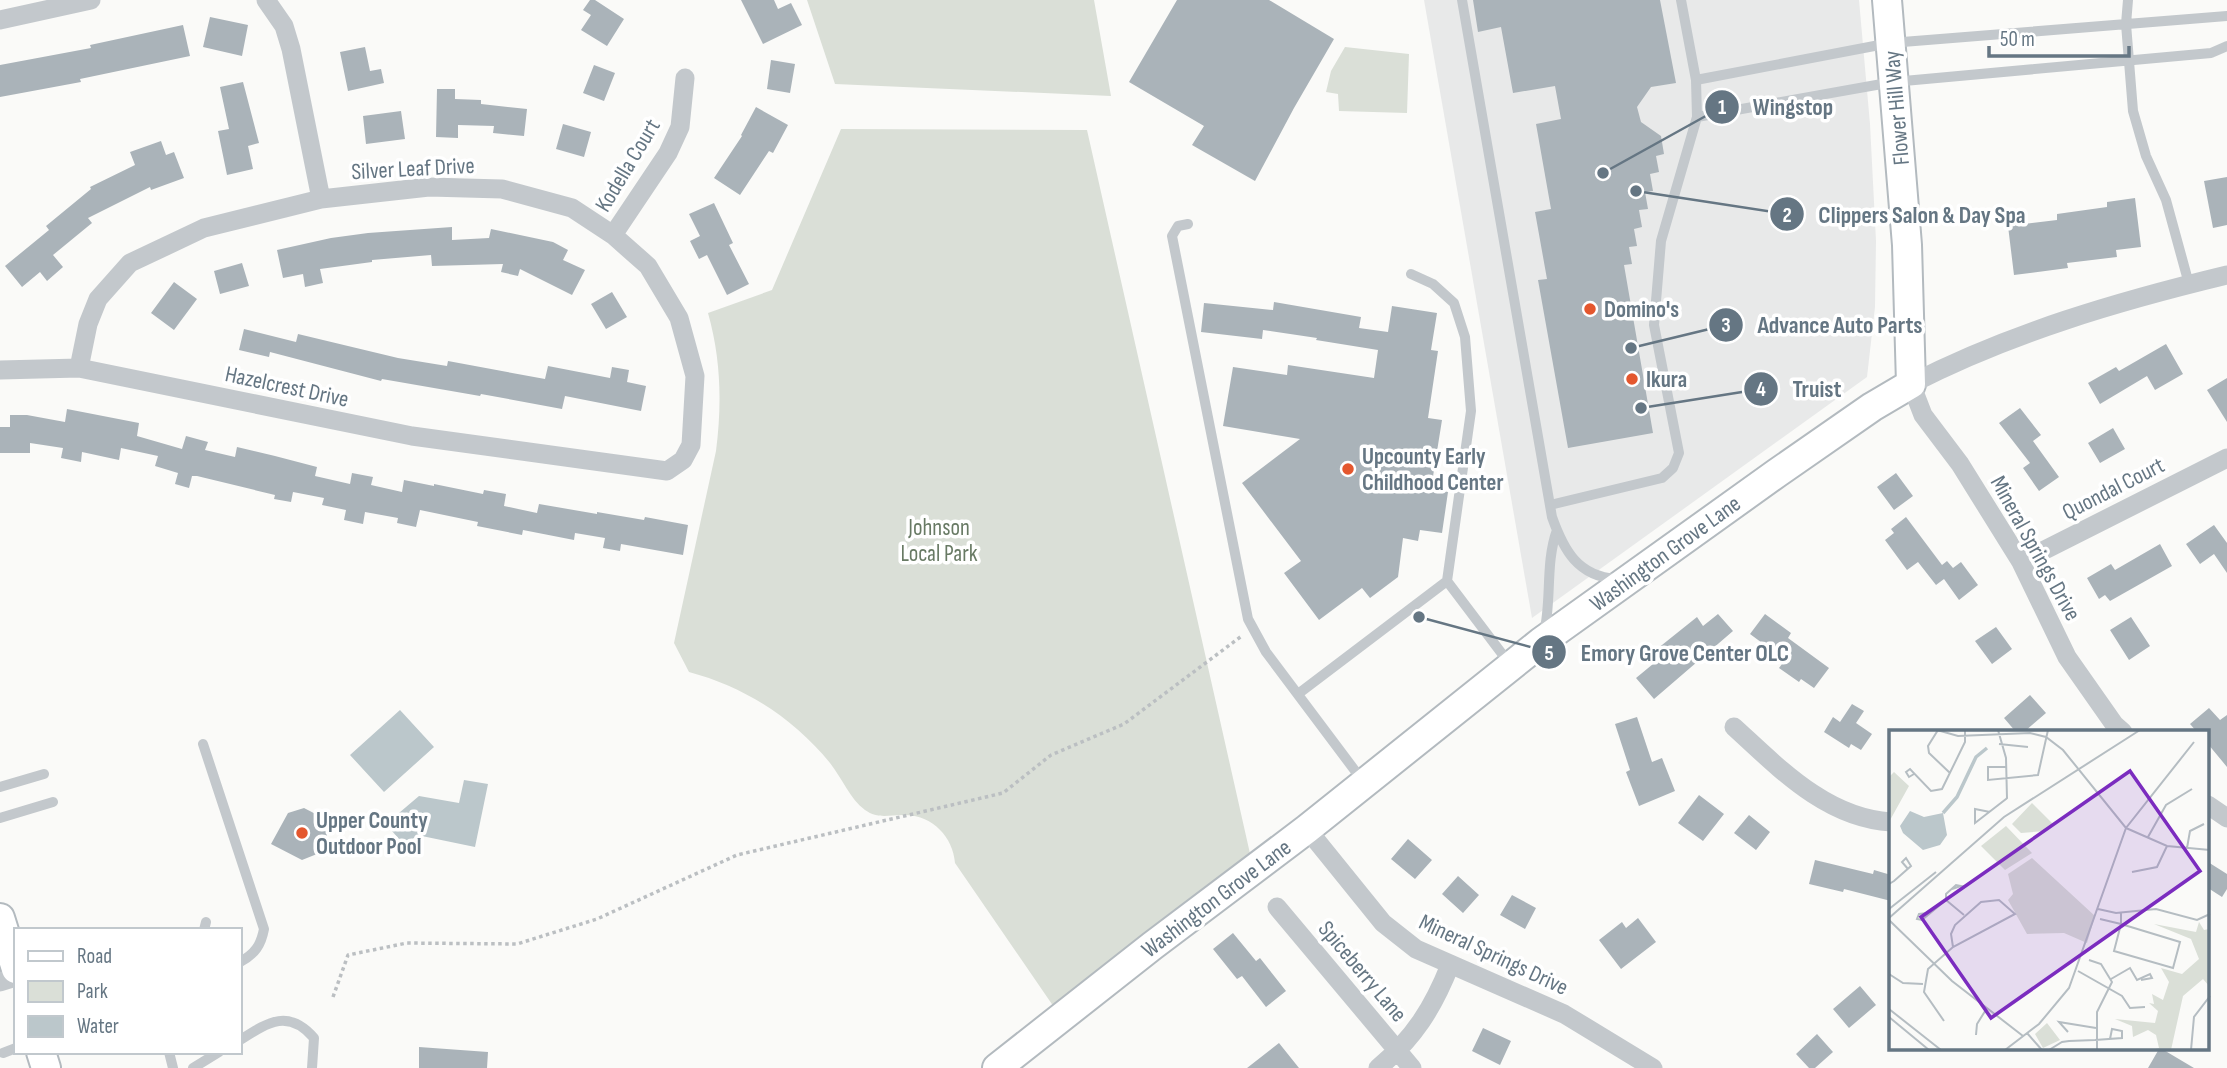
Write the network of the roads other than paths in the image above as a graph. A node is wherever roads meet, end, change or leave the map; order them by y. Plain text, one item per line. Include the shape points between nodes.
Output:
1 (91, 0) edge
2 (265, 0) edge
3 (1462, 0) edge
4 (1681, 0) edge
5 (1887, 0) edge
6 (2128, 0) edge
7 (66, 2) edge
8 (2227, 16) edge
9 (0, 20) edge
10 (2126, 24) junction
11 (1890, 43) junction
12 (2227, 46) edge
13 (2129, 60) junction
14 (685, 78) dead end
15 (1696, 80) junction
16 (1894, 82) junction
17 (1697, 117) junction
18 (321, 199) junction
19 (1188, 224) dead end
20 (613, 235) junction
21 (1411, 274) dead end
22 (2227, 275) edge
23 (2189, 284) junction
24 (79, 368) junction
25 (0, 370) edge
26 (1911, 384) junction
27 (565, 458) joint
28 (2227, 458) edge
29 (1550, 505) junction
30 (1557, 530) junction
31 (2021, 562) junction
32 (1628, 580) junction
33 (1447, 581) junction
34 (1541, 642) junction
35 (1512, 666) junction
36 (1298, 694) junction
37 (1734, 727) dead end
38 (2114, 729) edge
39 (203, 744) dead end
40 (44, 774) dead end
41 (1364, 783) junction
42 (0, 788) edge
43 (53, 802) dead end
44 (2210, 807) edge
45 (0, 818) edge
46 (2227, 818) edge
47 (1889, 822) edge
48 (1307, 829) junction
49 (1277, 907) dead end
50 (0, 918) edge
51 (242, 961) edge
52 (14, 963) edge
53 (1450, 965) junction
54 (242, 1039) edge
55 (14, 1049) edge
56 (1399, 1051) junction
57 (3, 1053) dead end
58 (216, 1054) edge
59 (193, 1068) edge
60 (312, 1068) edge
61 (997, 1068) edge
62 (1378, 1068) edge
63 (1412, 1068) edge
64 (1653, 1068) edge

1 - 7 street
2 - 18 street via 284,26 291,49
3 - 29 lane
4 - 15 lane
5 - 11 street, Flower Hill Way
6 - 10 lane
7 - 9 street
8 - 10 lane
10 - 11 lane
10 - 13 lane
11 - 15 lane
11 - 16 street, Flower Hill Way
12 - 13 lane via 2211,53
13 - 16 lane
13 - 23 lane via 2137,129 2166,200
14 - 20 street, Kodella Court via 680,127 668,153
15 - 17 lane
16 - 17 lane
16 - 26 street, Flower Hill Way via 1907,245
17 - 29 lane via 1661,241 1654,325 1679,453 1662,478
18 - 20 street, Silver Leaf Drive via 429,187 502,189 572,208
18 - 24 street, Silver Leaf Drive via 204,228 130,262 98,299
19 - 36 lane via 1178,226 1172,236 1248,619
20 - 27 street, Silver Leaf Drive via 648,266 679,318 695,376 691,446 683,460 667,471
21 - 33 lane via 1433,284 1454,303 1465,337 1471,411
22 - 23 street, Washington Grove Lane
23 - 26 street, Washington Grove Lane via 2068,319
24 - 25 street, Hazelcrest Drive
24 - 27 street, Hazelcrest Drive via 412,436
26 - 31 street, Mineral Springs Drive via 1923,415 1960,464
26 - 32 street, Washington Grove Lane
28 - 31 street, Quondal Court
29 - 30 lane
30 - 32 lane via 1571,558 1585,570 1602,578
30 - 34 lane
31 - 38 street, Mineral Springs Drive via 2067,657
32 - 34 street, Washington Grove Lane
33 - 35 lane
33 - 36 lane
34 - 35 street, Washington Grove Lane
35 - 41 street, Washington Grove Lane
36 - 41 lane
37 - 47 street via 1792,780 1829,804
39 - 51 lane via 264,929 256,951
40 - 42 lane
41 - 48 street, Washington Grove Lane
43 - 45 lane
44 - 46 street
48 - 53 street, Mineral Springs Drive via 1383,923 1416,949
48 - 61 street, Washington Grove Lane
49 - 56 street, Spiceberry Lane
50 - 52 street
53 - 56 street via 1423,1022
53 - 64 street, Mineral Springs Drive via 1564,1014
54 - 60 lane via 267,1023 295,1023 314,1038
55 - 57 lane
56 - 62 street
56 - 63 street, Spiceberry Lane
58 - 59 lane

